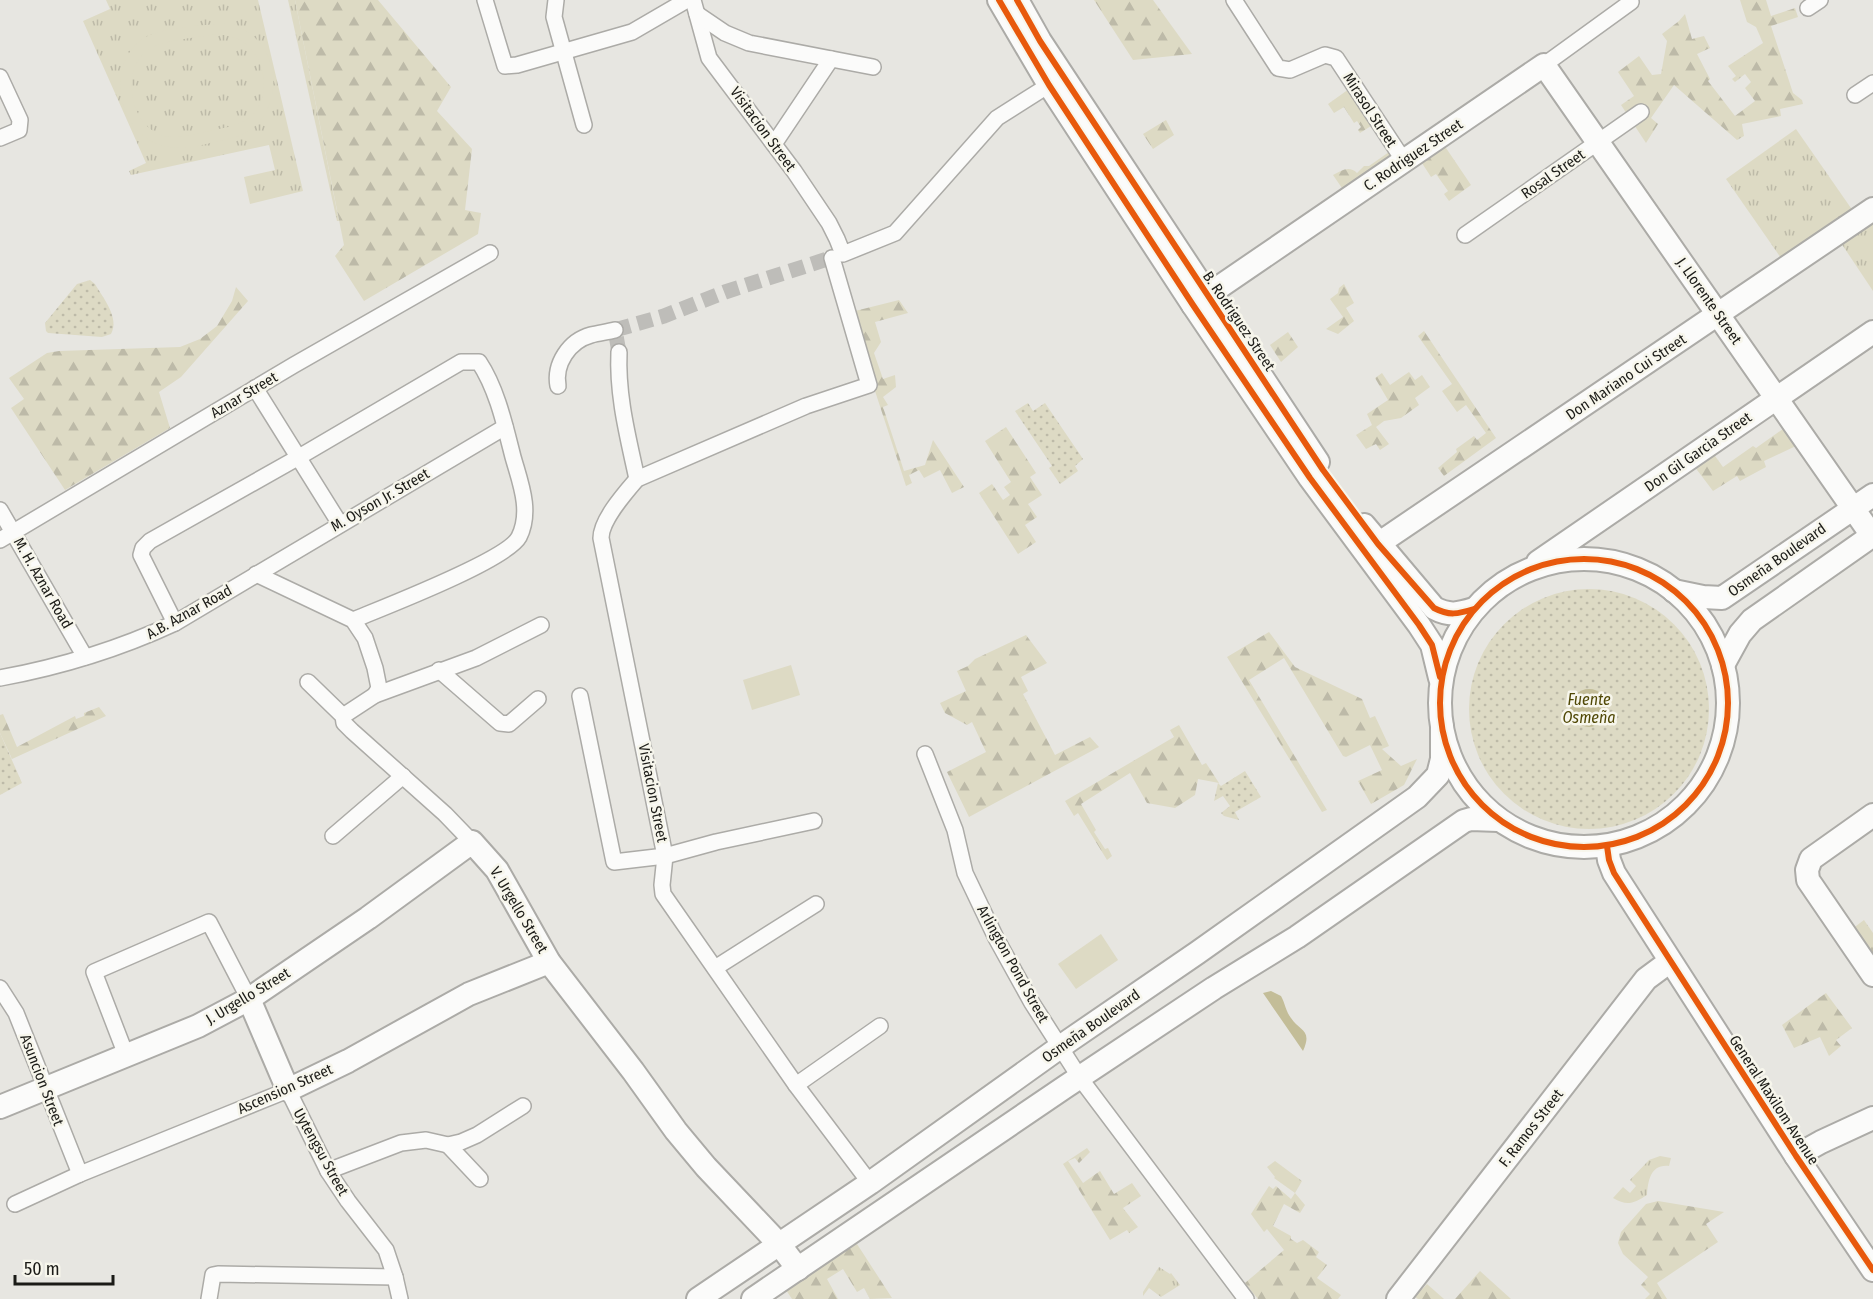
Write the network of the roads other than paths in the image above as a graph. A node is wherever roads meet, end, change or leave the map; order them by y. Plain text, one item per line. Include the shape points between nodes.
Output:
1 (485, 0) edge
2 (556, 0) edge
3 (687, 0) edge
4 (999, 0) edge
5 (1017, 0) edge
6 (1234, 0) edge
7 (1631, 2) dead end
8 (695, 7) edge
9 (563, 53) junction
10 (831, 59) junction
11 (1544, 65) junction
12 (873, 67) dead end
13 (0, 77) edge
14 (1873, 83) edge
15 (1049, 85) junction
16 (1855, 95) dead end
17 (1641, 112) dead end
18 (584, 125) dead end
19 (0, 138) edge
20 (1598, 142) junction
21 (774, 144) junction
22 (1404, 161) junction
23 (1873, 209) edge
24 (1465, 235) dead end
25 (490, 253) dead end
26 (837, 256) junction
27 (1200, 300) junction
28 (1718, 315) junction
29 (615, 330) dead end
30 (1873, 332) edge
31 (619, 352) tunnel mouth
32 (558, 386) dead end
33 (255, 388) junction
34 (1776, 398) junction
35 (505, 427) junction
36 (299, 457) junction
37 (1316, 474) junction
38 (637, 479) junction
39 (1873, 495) edge
40 (1853, 508) junction
41 (0, 510) edge
42 (340, 524) junction
43 (14, 532) junction
44 (1873, 536) edge
45 (0, 540) edge
46 (1378, 543) junction
47 (1523, 572) junction
48 (256, 574) junction
49 (1674, 591) junction
50 (1474, 609) junction
51 (353, 620) junction
52 (174, 623) junction
53 (541, 625) dead end
54 (85, 657) junction
55 (1723, 665) junction
56 (439, 670) junction
57 (0, 678) edge
58 (308, 682) dead end
59 (1441, 684) junction
60 (375, 695) junction
61 (580, 696) dead end
62 (538, 699) dead end
63 (343, 716) junction
64 (1442, 727) junction
65 (925, 754) dead end
66 (403, 776) junction
67 (1873, 815) edge
68 (1498, 820) junction
69 (814, 821) dead end
70 (333, 836) dead end
71 (472, 842) junction
72 (1607, 846) junction
73 (665, 856) junction
74 (816, 904) dead end
75 (549, 962) junction
76 (1669, 962) junction
77 (715, 968) junction
78 (1873, 975) edge
79 (0, 988) edge
80 (249, 999) junction
81 (880, 1026) dead end
82 (1060, 1047) junction
83 (126, 1055) junction
84 (1080, 1078) junction
85 (796, 1085) junction
86 (45, 1088) junction
87 (288, 1090) junction
88 (523, 1106) dead end
89 (0, 1107) edge
90 (1873, 1118) edge
91 (448, 1145) junction
92 (1796, 1156) junction
93 (327, 1171) junction
94 (80, 1174) junction
95 (480, 1179) dead end
96 (870, 1183) junction
97 (15, 1204) dead end
98 (779, 1244) junction
99 (798, 1269) junction
100 (1873, 1270) edge
101 (395, 1276) junction
102 (209, 1299) edge
103 (400, 1299) edge
104 (698, 1299) edge
105 (753, 1299) edge
106 (1246, 1299) edge
107 (1398, 1299) edge

1 - 9 street via 505,66
2 - 9 street via 554,16
3 - 9 street via 632,32
4 - 15 main road, B. Rodriguez Street
5 - 27 main road, B. Rodriguez Street
6 - 22 street, Mirasol Street via 1278,68 1290,70 1326,55 1336,58
7 - 11 street, C. Rodriguez Street
8 - 10 street via 725,33
8 - 21 street, Visitacion Street via 709,58
9 - 18 street
10 - 12 street
10 - 21 street
11 - 20 main road, J. Llorente Street
11 - 22 main road, C. Rodriguez Street
13 - 19 street via 20,120 19,130
14 - 16 street
15 - 26 street via 997,118 895,233
15 - 27 main road, B. Rodriguez Street
17 - 20 street, Rosal Street
20 - 24 street, Rosal Street
20 - 28 main road, J. Llorente Street
21 - 26 street, Visitacion Street via 829,223 837,239
22 - 27 main road, C. Rodriguez Street
23 - 28 main road, Don Mariano Cui Street
25 - 33 street, Aznar Street
26 - 38 street, Visitacion Street via 869,386 806,406
27 - 37 main road, B. Rodriguez Street
28 - 34 main road, J. Llorente Street
28 - 46 main road, Don Mariano Cui Street
29 - 32 street via 589,335 573,345 561,359 556,375
30 - 34 main road, Don Gil Garcia Street
31 - 38 street via 620,398
33 - 36 street
33 - 43 street, Aznar Street
34 - 40 main road, J. Llorente Street
34 - 47 main road, Don Gil Garcia Street
35 - 36 street via 479,362 461,362
35 - 42 street, M. Oyson Jr. Street
35 - 51 street via 525,503 519,538 462,574
36 - 42 street
36 - 52 street via 143,548 144,564
37 - 46 main road, B. Rodriguez Street
37 - 59 main road, B. Rodriguez Street via 1431,645
38 - 73 street, Visitacion Street via 601,530 601,538
39 - 40 main road, Osmeña Boulevard
40 - 44 main road, J. Llorente Street
40 - 49 main road, Osmeña Boulevard via 1722,598
41 - 43 street, M. H. Aznar Road
42 - 48 street, M. Oyson Jr. Street
43 - 45 street, Aznar Street
43 - 54 street, M. H. Aznar Road
44 - 55 main road via 1752,620
46 - 50 main road, B. Rodriguez Street via 1434,608 1456,615
47 - 49 main road via 1546,563 1587,558 1633,567
47 - 50 main road via 1500,585
48 - 51 street
48 - 52 street, A.B. Aznar Road
49 - 55 main road via 1701,620
50 - 59 main road via 1452,644
51 - 60 street via 365,638 375,668 379,688
52 - 54 street, A.B. Aznar Road
53 - 56 street via 476,658
54 - 57 street, A.B. Aznar Road
55 - 72 main road via 1728,696 1726,727 1718,757 1703,784 1692,799 1659,827
56 - 60 street
56 - 62 street via 500,723 509,724
58 - 63 street, V. Urgello Street
59 - 64 main road
60 - 63 street
61 - 73 street via 614,862
63 - 66 street, V. Urgello Street via 352,731
64 - 68 main road via 1451,758 1469,789
64 - 82 main road, Osmeña Boulevard via 1438,775 1417,797
65 - 82 street, Arlington Pond Street via 955,830 964,873 996,938
66 - 70 street
66 - 71 street, V. Urgello Street
67 - 78 main road via 1811,859 1807,870 1808,880
68 - 72 main road via 1552,844 1579,848
68 - 84 main road via 1464,821
69 - 73 street
71 - 75 main road, V. Urgello Street via 497,870
71 - 80 main road, J. Urgello Street
72 - 76 main road, General Maxilom Avenue via 1614,873
73 - 77 street, Visitacion Street via 663,894
74 - 77 street
75 - 87 main road, Ascension Street via 469,994
75 - 98 main road, V. Urgello Street via 676,1131
76 - 92 main road, General Maxilom Avenue
76 - 107 main road, F. Ramos Street via 1646,979
77 - 85 street, Visitacion Street
79 - 86 street, Asuncion Street via 16,1013
80 - 83 main road, J. Urgello Street via 198,1026
80 - 83 street via 209,922 94,972
80 - 87 main road, Uytengsu Street
81 - 85 street
82 - 84 street, Arlington Pond Street
82 - 96 main road, Osmeña Boulevard
83 - 86 main road, J. Urgello Street
84 - 99 main road
84 - 106 street, Arlington Pond Street
85 - 96 street, Visitacion Street
86 - 89 main road, J. Urgello Street
86 - 94 street, Asuncion Street
87 - 93 street, Uytengsu Street
87 - 94 street, Ascension Street
88 - 91 street via 477,1135
90 - 92 main road
91 - 93 street via 426,1140 400,1143
91 - 95 street
92 - 100 main road, General Maxilom Avenue
93 - 101 street, Uytengsu Street via 386,1250
94 - 97 street, Ascension Street
96 - 98 main road, Osmeña Boulevard
98 - 99 main road, V. Urgello Street
98 - 104 main road, Osmeña Boulevard
99 - 105 main road
101 - 102 street via 218,1274 210,1281
101 - 103 street, Uytengsu Street

